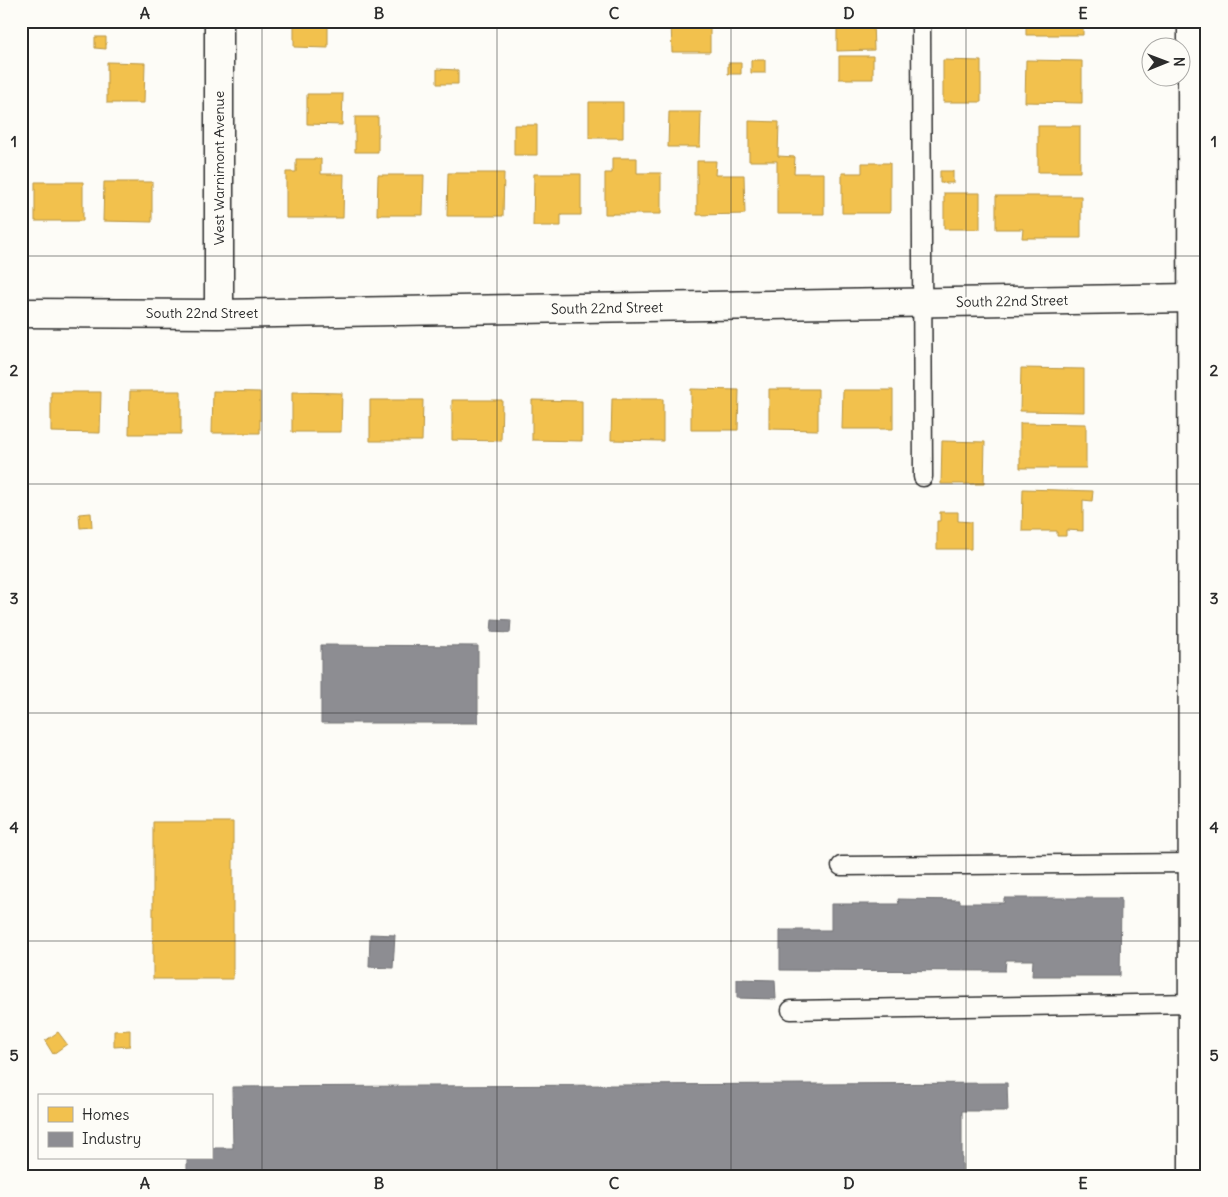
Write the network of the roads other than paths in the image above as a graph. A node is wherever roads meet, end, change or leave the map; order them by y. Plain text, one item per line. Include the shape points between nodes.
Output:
1 (219, 21) edge
2 (921, 21) edge
3 (1192, 21) edge
4 (1192, 298) junction
5 (922, 303) junction
6 (21, 313) edge
7 (219, 314) junction
8 (923, 477) dead end
9 (1200, 552) edge
10 (1200, 812) edge
11 (1193, 863) junction
12 (841, 866) dead end
13 (1200, 957) edge
14 (1193, 1003) junction
15 (791, 1010) dead end
16 (1193, 1176) edge

1 - 7 street, West Warnimont Avenue
2 - 5 lane
3 - 4 street
4 - 5 street, South 22nd Street
4 - 9 street
5 - 7 street, South 22nd Street
5 - 8 lane
6 - 7 street, South 22nd Street
9 - 10 street
10 - 11 street
11 - 12 lane
11 - 13 street
13 - 14 street
14 - 15 lane
14 - 16 street

